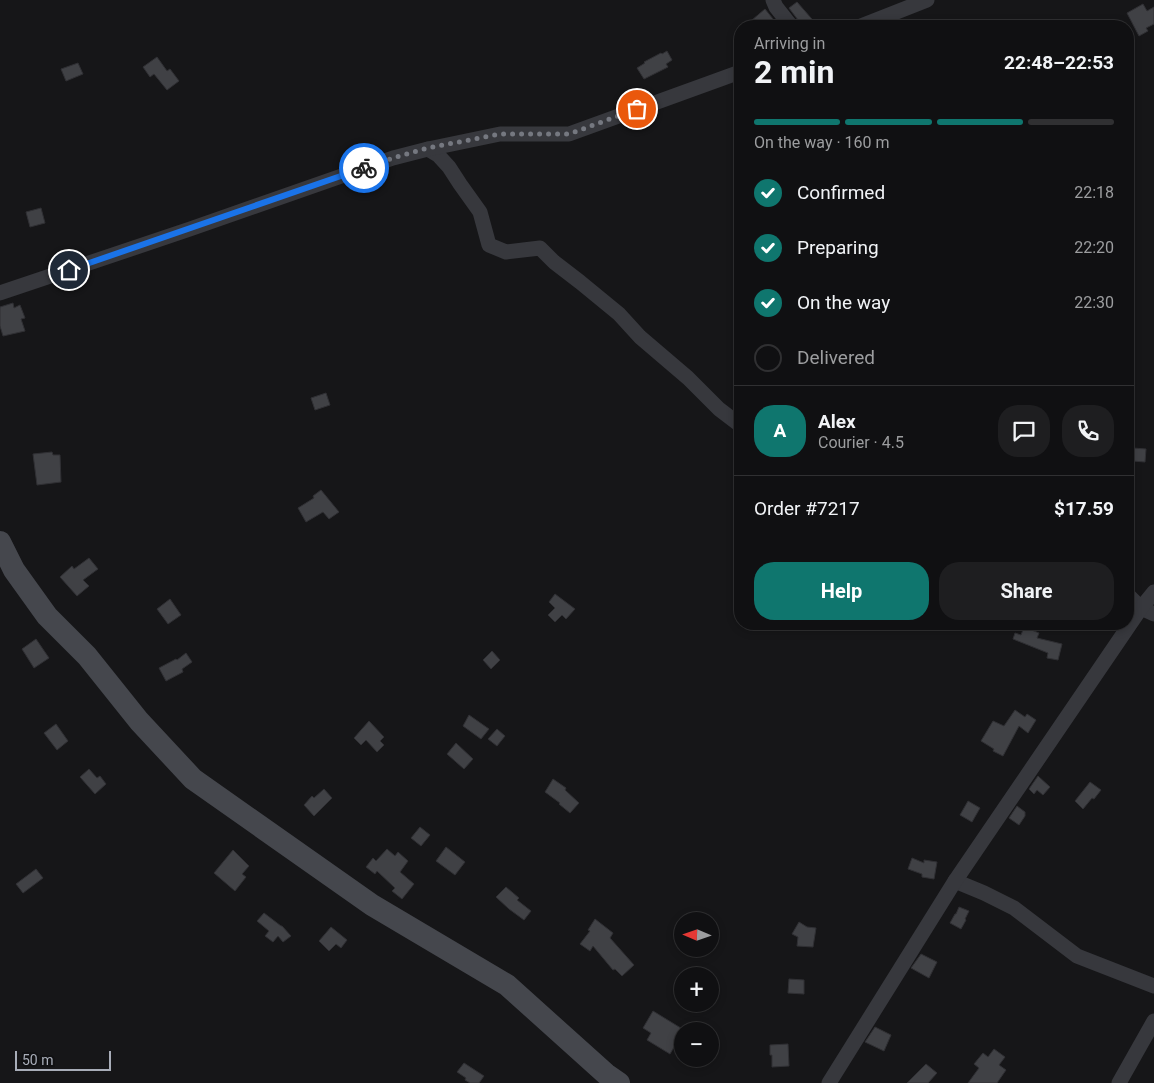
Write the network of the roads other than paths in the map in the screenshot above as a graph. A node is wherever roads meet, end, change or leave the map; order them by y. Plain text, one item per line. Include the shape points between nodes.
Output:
1 (774, 0) edge
2 (927, 0) edge
3 (786, 20) edge
4 (876, 20) edge
5 (734, 74) edge
6 (428, 148) junction
7 (0, 294) edge
8 (734, 420) edge
9 (0, 542) edge
10 (1154, 592) edge
11 (1134, 600) edge
12 (1147, 611) edge
13 (1134, 629) edge
14 (1133, 630) edge
15 (955, 881) junction
16 (1154, 986) edge
17 (1154, 1021) edge
18 (619, 1083) edge
19 (829, 1083) edge
20 (1118, 1083) edge

1 - 3 street
2 - 4 street
5 - 6 street via 569,134 500,134
6 - 7 street
6 - 8 street via 449,167 480,212 489,245 506,252 540,248 619,314 640,337
9 - 18 main road via 14,570 47,616 87,656 139,721 193,779 372,905 507,985
10 - 12 street
11 - 12 street
12 - 13 street
14 - 15 street
15 - 16 street via 1014,908 1077,956
15 - 19 street
17 - 20 street

